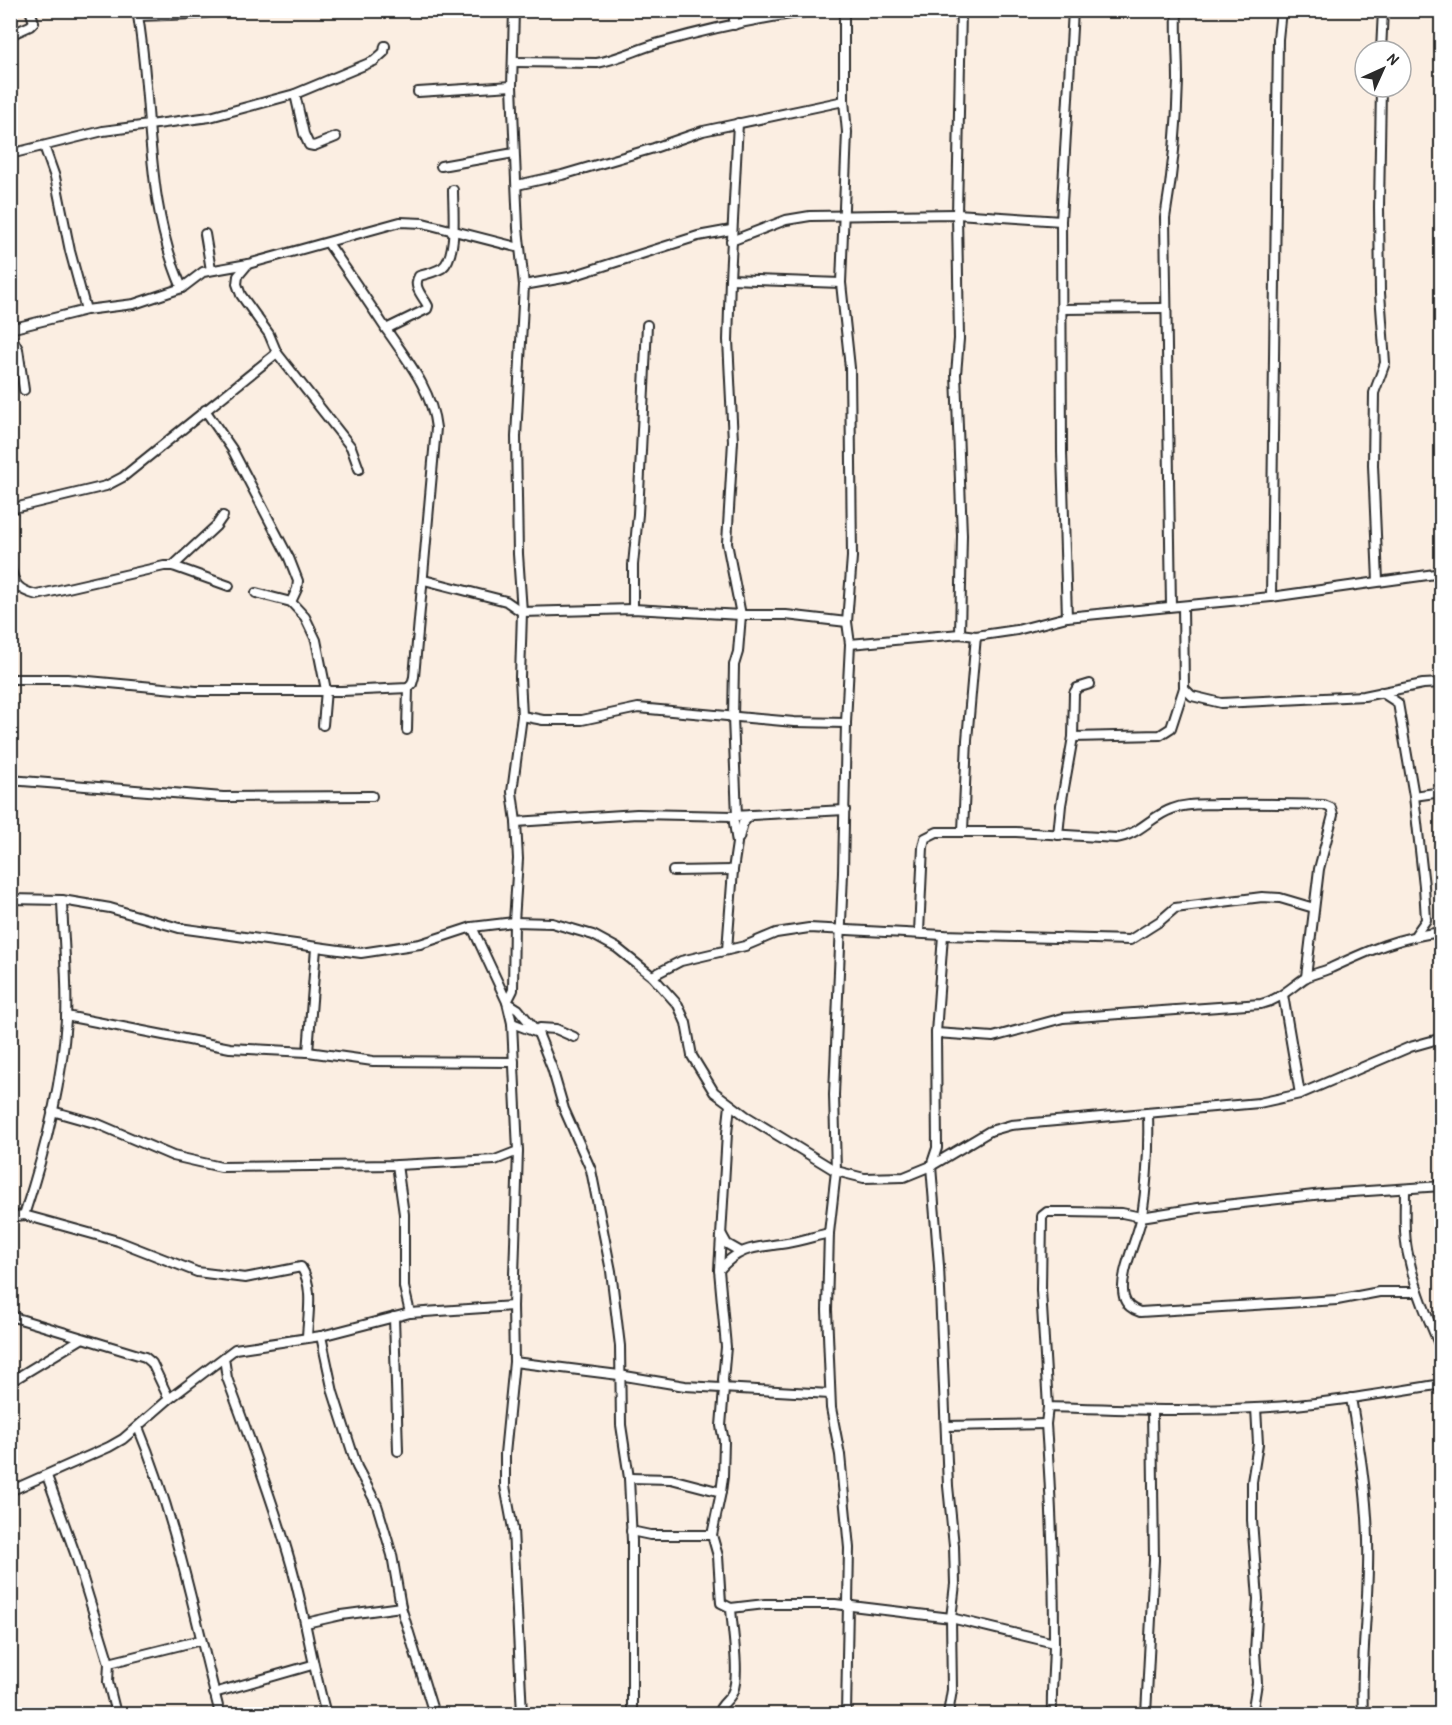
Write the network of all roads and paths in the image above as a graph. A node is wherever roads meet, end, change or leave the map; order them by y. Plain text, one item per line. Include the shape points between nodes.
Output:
1 (30, 10) edge
2 (224, 10) edge
3 (514, 10) edge
4 (734, 10) edge
5 (822, 10) edge
6 (844, 10) edge
7 (961, 10) edge
8 (1072, 10) edge
9 (1177, 10) edge
10 (1281, 10) edge
11 (1383, 10) edge
12 (137, 14) edge
13 (734, 25) junction
14 (10, 35) edge
15 (1382, 39) edge
16 (385, 46) dead end
17 (513, 62) junction
18 (512, 86) junction
19 (418, 92) dead end
20 (295, 94) junction
21 (1381, 99) edge
22 (844, 101) junction
23 (738, 123) junction
24 (148, 125) junction
25 (336, 137) dead end
26 (44, 146) junction
27 (514, 153) junction
28 (10, 154) edge
29 (441, 166) dead end
30 (517, 185) junction
31 (453, 190) dead end
32 (844, 214) junction
33 (957, 214) junction
34 (1060, 221) junction
35 (731, 230) junction
36 (453, 231) junction
37 (206, 234) dead end
38 (731, 241) junction
39 (328, 243) junction
40 (520, 248) junction
41 (248, 264) junction
42 (227, 267) junction
43 (211, 270) junction
44 (730, 279) junction
45 (841, 283) junction
46 (237, 284) junction
47 (524, 285) junction
48 (182, 288) junction
49 (1165, 308) junction
50 (1062, 309) junction
51 (86, 310) junction
52 (647, 325) dead end
53 (10, 329) edge
54 (386, 329) junction
55 (10, 334) edge
56 (277, 353) junction
57 (24, 390) dead end
58 (205, 410) junction
59 (359, 469) dead end
60 (10, 509) edge
61 (223, 516) dead end
62 (10, 565) edge
63 (173, 566) junction
64 (1442, 573) edge
65 (424, 580) junction
66 (1378, 581) junction
67 (230, 586) dead end
68 (256, 593) dead end
69 (1271, 597) junction
70 (291, 602) junction
71 (1171, 606) junction
72 (1183, 606) junction
73 (633, 609) junction
74 (522, 612) junction
75 (741, 615) junction
76 (1067, 617) junction
77 (847, 622) junction
78 (960, 634) junction
79 (976, 636) junction
80 (850, 644) junction
81 (10, 679) edge
82 (1090, 684) dead end
83 (1442, 684) edge
84 (408, 688) junction
85 (1184, 688) junction
86 (1405, 688) junction
87 (326, 690) junction
88 (1381, 692) junction
89 (1398, 703) junction
90 (522, 716) junction
91 (733, 718) junction
92 (846, 723) junction
93 (323, 725) dead end
94 (407, 730) dead end
95 (1073, 737) junction
96 (10, 780) edge
97 (1442, 792) edge
98 (372, 796) dead end
99 (1414, 796) junction
100 (845, 810) junction
101 (750, 815) junction
102 (735, 816) junction
103 (516, 822) junction
104 (963, 831) junction
105 (1058, 835) junction
106 (737, 843) junction
107 (733, 870) junction
108 (673, 871) dead end
109 (10, 899) edge
110 (62, 900) junction
111 (1314, 908) junction
112 (1426, 920) junction
113 (514, 922) junction
114 (472, 927) junction
115 (840, 930) junction
116 (919, 932) junction
117 (1439, 932) edge
118 (1416, 934) junction
119 (944, 935) junction
120 (316, 948) junction
121 (727, 950) junction
122 (652, 976) junction
123 (1306, 977) junction
124 (1283, 995) junction
125 (507, 1002) junction
126 (66, 1016) junction
127 (512, 1023) junction
128 (538, 1033) junction
129 (936, 1033) junction
130 (574, 1037) dead end
131 (1442, 1038) edge
132 (308, 1052) junction
133 (514, 1062) junction
134 (1300, 1094) junction
135 (730, 1105) junction
136 (52, 1111) junction
137 (1149, 1113) junction
138 (518, 1151) junction
139 (397, 1165) junction
140 (931, 1166) junction
141 (836, 1171) junction
142 (1442, 1186) edge
143 (1405, 1189) junction
144 (24, 1215) junction
145 (10, 1217) edge
146 (1141, 1217) junction
147 (721, 1231) junction
148 (829, 1233) junction
149 (741, 1252) junction
150 (719, 1270) junction
151 (1418, 1292) junction
152 (513, 1306) junction
153 (410, 1313) junction
154 (10, 1316) edge
155 (394, 1317) junction
156 (321, 1336) junction
157 (308, 1337) junction
158 (81, 1339) junction
159 (1442, 1352) edge
160 (224, 1358) junction
161 (514, 1362) junction
162 (619, 1375) junction
163 (10, 1382) edge
164 (1442, 1384) edge
165 (724, 1389) junction
166 (830, 1394) junction
167 (1351, 1398) junction
168 (169, 1399) junction
169 (1048, 1407) junction
170 (1256, 1408) junction
171 (1152, 1410) junction
172 (1046, 1424) junction
173 (946, 1425) junction
174 (138, 1427) junction
175 (398, 1451) dead end
176 (47, 1476) junction
177 (629, 1478) junction
178 (10, 1491) edge
179 (721, 1492) junction
180 (631, 1531) junction
181 (712, 1534) junction
182 (847, 1605) junction
183 (401, 1607) junction
184 (731, 1608) junction
185 (951, 1618) junction
186 (306, 1623) junction
187 (201, 1640) junction
188 (1054, 1643) junction
189 (109, 1663) junction
190 (312, 1665) junction
191 (214, 1693) junction
192 (116, 1714) edge
193 (220, 1714) edge
194 (326, 1714) edge
195 (434, 1714) edge
196 (522, 1714) edge
197 (632, 1714) edge
198 (718, 1714) edge
199 (846, 1714) edge
200 (948, 1714) edge
201 (1052, 1714) edge
202 (1146, 1714) edge
203 (1252, 1714) edge
204 (1363, 1714) edge

1 - 14 street via 34,22
2 - 12 street
3 - 17 street
4 - 13 street
5 - 13 street
6 - 22 street
7 - 33 street
8 - 34 street
9 - 49 street via 1178,80 1172,177 1165,218
10 - 69 street
11 - 15 street
12 - 24 street
13 - 17 street via 597,63
16 - 20 street via 374,61
17 - 18 street
18 - 19 street
18 - 27 street
20 - 24 street via 210,117
20 - 25 street via 309,145
21 - 66 street via 1378,207 1385,363 1374,393
22 - 23 street
22 - 32 street
23 - 30 street
23 - 35 street
24 - 26 street via 103,130
24 - 48 street via 158,209 170,260
26 - 28 street
26 - 51 street
27 - 29 street
27 - 30 street
30 - 40 street
31 - 36 street
32 - 33 street
32 - 38 street via 786,220
32 - 45 street
33 - 34 street
33 - 78 street
34 - 50 street
35 - 38 street
35 - 47 street via 698,236 569,277
36 - 39 street via 400,222
36 - 40 street
36 - 54 street via 450,256 443,267 417,278 427,309
37 - 43 street
38 - 44 street
39 - 41 street
39 - 54 street
40 - 47 street
41 - 42 street
41 - 46 street
42 - 43 street
42 - 46 street
43 - 48 street
44 - 45 street
44 - 75 street via 728,340 733,441 727,543
45 - 77 street via 850,368 852,557
46 - 56 street
47 - 74 street via 516,437
48 - 51 street via 134,304
49 - 50 street
49 - 71 street
50 - 76 street
51 - 53 street
52 - 73 street
54 - 65 street via 426,391 435,417
55 - 57 street via 18,349
56 - 58 street
56 - 59 street via 351,447
58 - 60 street via 136,468 106,486
58 - 70 street via 232,449 290,558 298,581
61 - 63 street
62 - 63 street via 19,588 37,595
63 - 67 street
64 - 66 street
65 - 74 street via 506,601
65 - 84 street via 414,676
66 - 69 street
68 - 70 street
69 - 72 street
70 - 87 street via 305,616 316,640
71 - 72 street
71 - 76 street
72 - 85 street
73 - 74 street
73 - 75 street
74 - 90 street
75 - 77 street
75 - 91 street via 734,665
76 - 79 street
77 - 80 street
78 - 79 street
78 - 80 street
79 - 104 street
80 - 92 street
81 - 87 street via 67,679 196,691
82 - 95 street via 1074,693
83 - 86 street
84 - 87 street
84 - 94 street
85 - 88 street via 1192,696 1221,703
85 - 95 street via 1171,728 1160,735
86 - 88 street
86 - 89 street
87 - 93 street
88 - 89 street
89 - 99 street
90 - 91 street via 582,720 638,708
90 - 103 street via 512,792
91 - 92 street
91 - 102 street
92 - 100 street
95 - 105 street
96 - 98 street via 223,797
97 - 99 street
99 - 112 street
100 - 101 street
100 - 115 street
101 - 102 street
101 - 106 street
102 - 103 street via 637,814
102 - 106 street
103 - 113 street
104 - 105 street
104 - 116 street via 937,832 925,838
105 - 111 street via 1126,837 1161,814 1187,805 1324,805 1333,814
106 - 107 street
107 - 108 street
107 - 121 street
109 - 110 street
110 - 120 street via 110,908 179,928
110 - 126 street
111 - 119 street via 1262,897 1175,908 1130,940
111 - 123 street
112 - 117 street
112 - 118 street
113 - 114 street
113 - 122 street via 552,923 593,935 617,948
113 - 125 street via 513,990
114 - 120 street via 420,944 362,953
114 - 125 street
115 - 116 street
115 - 121 street via 809,927 776,933
115 - 141 street via 834,1095
116 - 119 street
117 - 118 street
118 - 123 street
119 - 129 street
120 - 132 street
121 - 122 street via 681,961
122 - 135 street via 678,1005 687,1023 692,1056 714,1092
123 - 124 street
124 - 129 street via 1261,1005 1063,1018 993,1037
124 - 134 street
125 - 127 street
125 - 128 street
126 - 132 street via 230,1048
126 - 136 street via 63,1059
127 - 128 street
127 - 133 street
128 - 130 street via 546,1027
128 - 162 street via 564,1109 591,1170 611,1270 620,1346
129 - 140 street via 937,1148
131 - 134 street via 1410,1047
132 - 133 street via 373,1061
133 - 138 street
134 - 137 street
135 - 141 street
135 - 147 street
136 - 139 street via 98,1124 174,1156 221,1167
136 - 144 street
137 - 140 street via 1011,1125 990,1131
137 - 146 street
138 - 139 street via 495,1160
138 - 152 street
139 - 153 street via 404,1214 404,1287
140 - 141 street via 904,1177 864,1178
140 - 173 street
141 - 148 street
142 - 143 street
143 - 146 street via 1323,1194
143 - 151 street via 1405,1237
144 - 145 street
144 - 157 street via 117,1241 197,1272 245,1278 302,1267 309,1296
146 - 151 street via 1127,1260 1123,1295 1126,1303 1140,1312
146 - 169 street via 1078,1212 1047,1212 1042,1216 1041,1290
147 - 149 street via 728,1244
147 - 150 street
148 - 149 street
148 - 166 street
149 - 150 street
150 - 165 street via 726,1347
151 - 159 street
152 - 153 street
152 - 161 street
153 - 155 street
154 - 158 street
155 - 156 street
155 - 175 street
156 - 157 street
156 - 183 street via 333,1392 357,1467 377,1505 392,1555
157 - 160 street via 235,1349
158 - 163 street
158 - 168 street via 145,1357 152,1363
160 - 168 street
160 - 186 street via 227,1378 273,1503
161 - 162 street
161 - 196 street via 505,1486 513,1529
162 - 165 street
162 - 177 street
164 - 167 street
165 - 166 street
165 - 179 street
166 - 182 street via 849,1548
167 - 170 street
167 - 204 street via 1368,1541
168 - 174 street
169 - 171 street
169 - 172 street
170 - 171 street
170 - 203 street via 1258,1444 1252,1520 1258,1599 1257,1683
171 - 202 street via 1154,1560
172 - 173 street
172 - 188 street
173 - 185 street via 955,1584
174 - 176 street via 109,1447
174 - 187 street via 178,1546
176 - 178 street
176 - 189 street
177 - 179 street via 671,1479
177 - 180 street
179 - 181 street
180 - 181 street via 650,1535
180 - 197 street
181 - 184 street via 718,1556 721,1603
182 - 184 street via 765,1604
182 - 185 street
182 - 199 street
183 - 186 street
183 - 195 street
184 - 198 street via 733,1691
185 - 188 street
185 - 200 street via 952,1690
186 - 190 street
187 - 189 street
187 - 191 street
188 - 201 street
189 - 192 street via 108,1682
190 - 191 street
190 - 194 street
191 - 193 street

